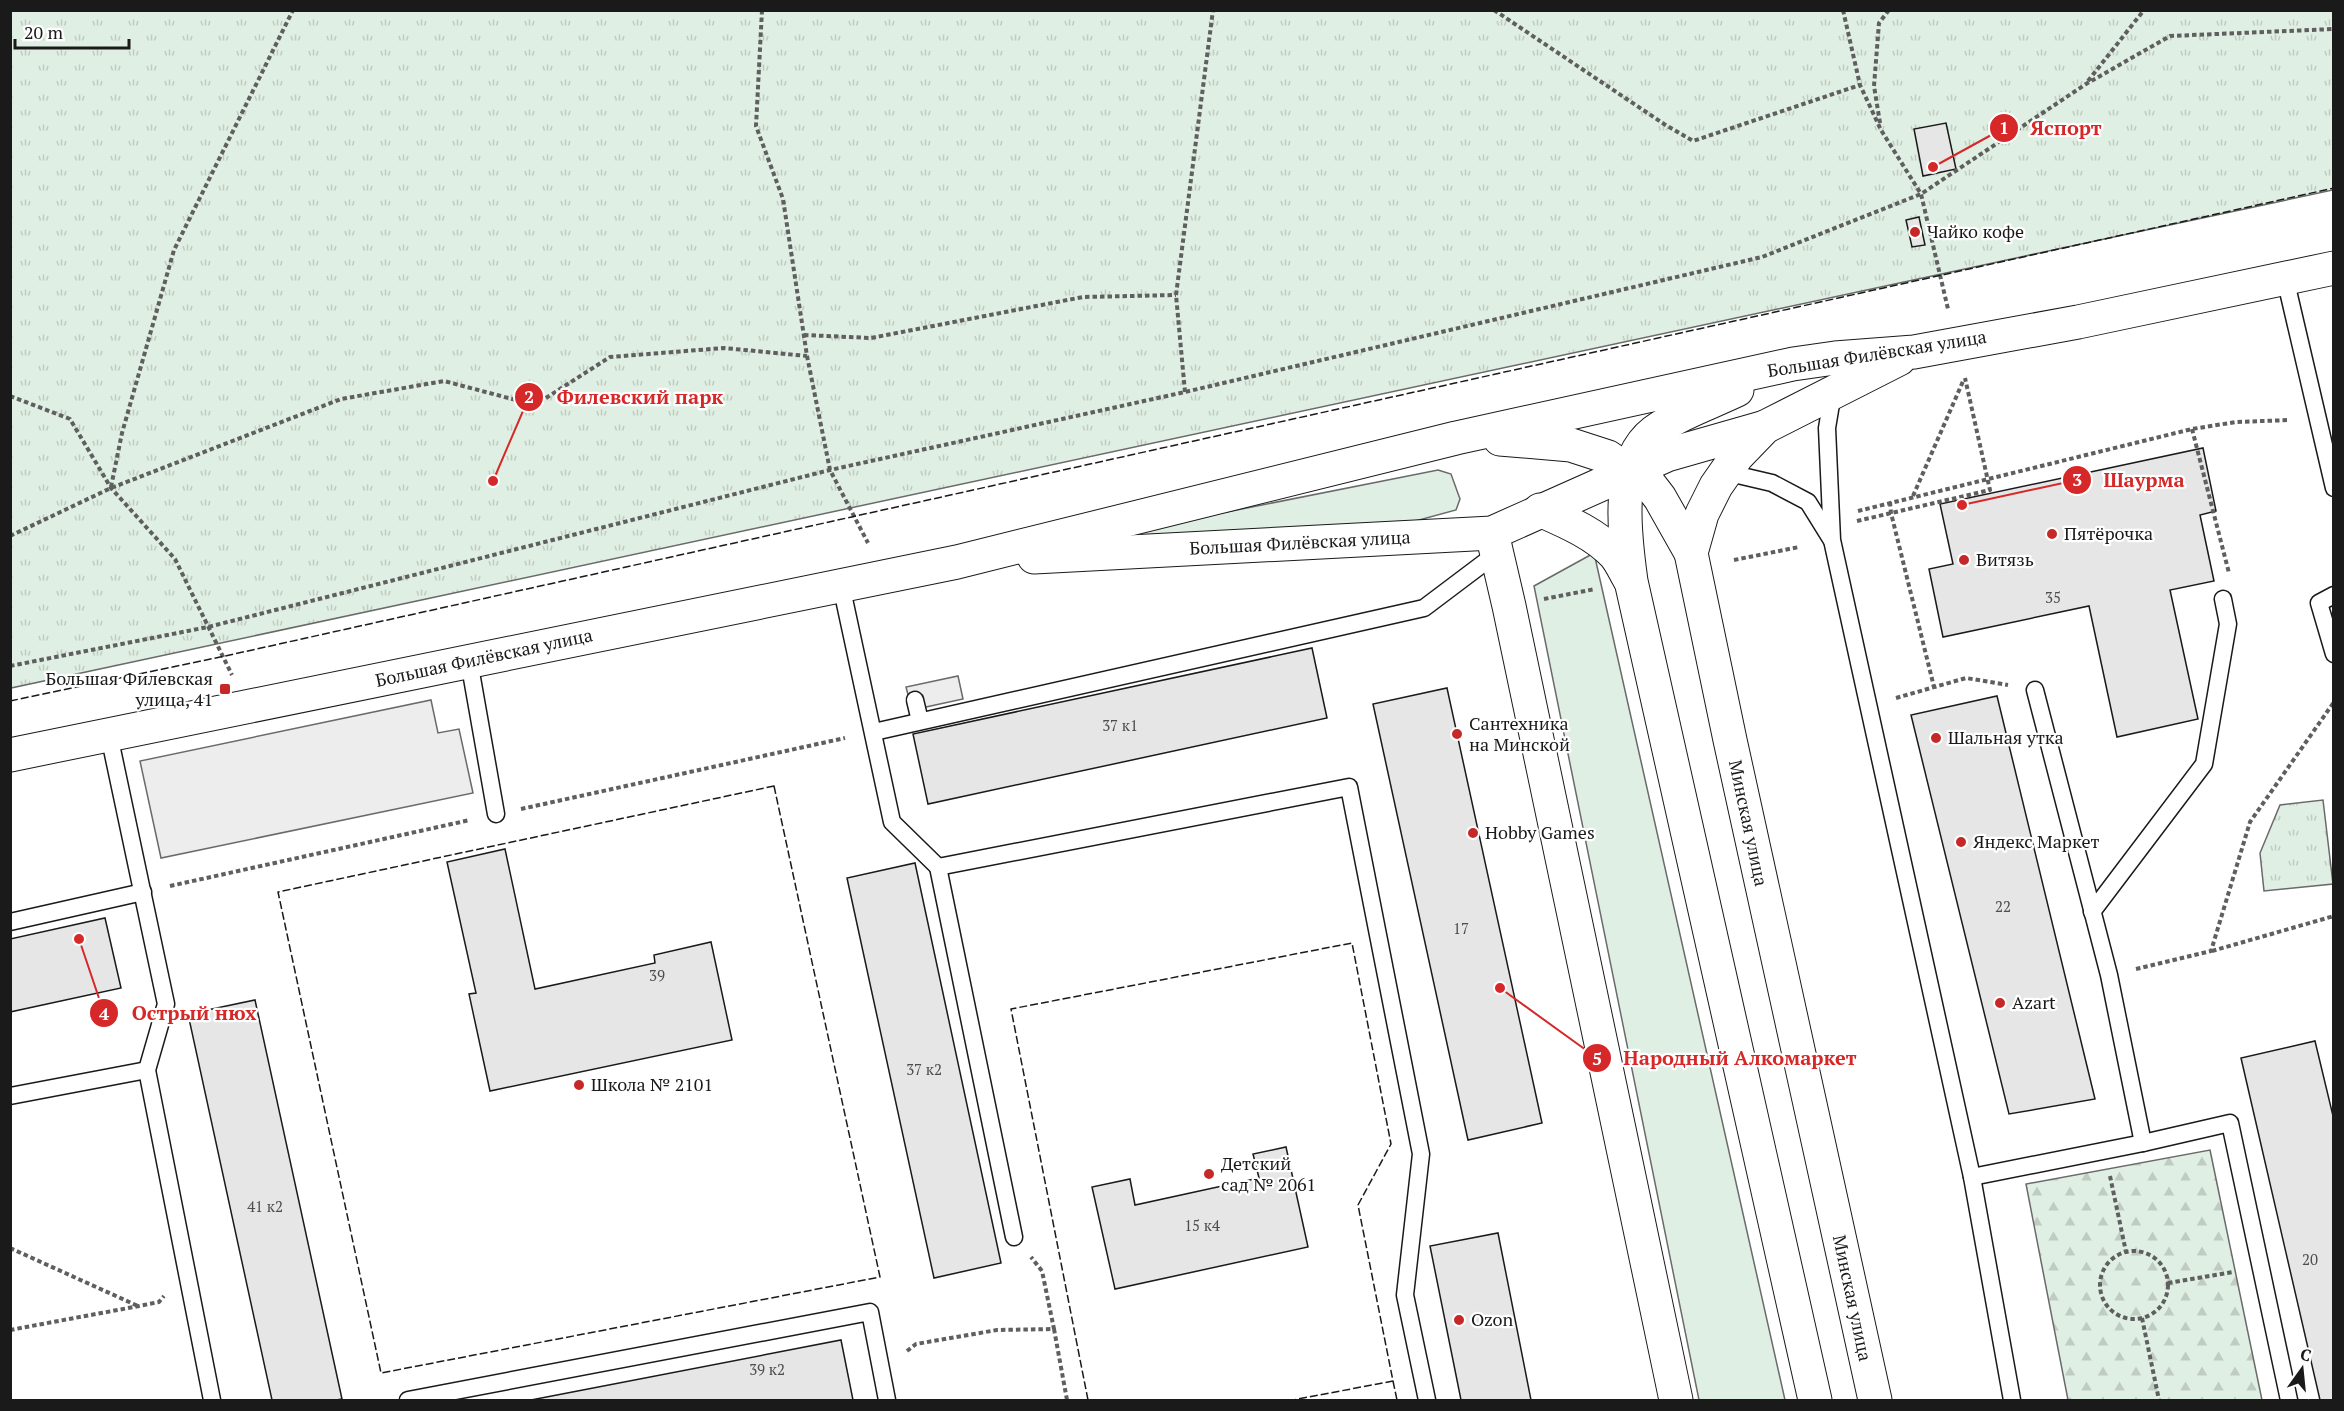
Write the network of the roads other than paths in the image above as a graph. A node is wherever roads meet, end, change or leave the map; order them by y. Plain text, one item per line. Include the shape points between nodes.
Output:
1 (2334, 268) edge
2 (2286, 278) junction
3 (1914, 352) junction
4 (1793, 364) junction
5 (1833, 391) junction
6 (1766, 427) junction
7 (1456, 438) junction
8 (1630, 471) junction
9 (1725, 472) junction
10 (2334, 488) edge
11 (1540, 510) junction
12 (1832, 540) junction
13 (1494, 543) junction
14 (1691, 553) junction
15 (957, 562) junction
16 (1616, 584) junction
17 (841, 585) junction
18 (2334, 595) edge
19 (2223, 599) road end
20 (2334, 654) edge
21 (469, 661) junction
22 (2035, 690) road end
23 (915, 699) dead end
24 (920, 721) junction
25 (874, 732) junction
26 (109, 735) junction
27 (10, 755) edge
28 (496, 814) dead end
29 (938, 867) junction
30 (143, 892) junction
31 (2092, 912) junction
32 (10, 922) edge
33 (147, 1070) junction
34 (10, 1096) edge
35 (2144, 1143) junction
36 (1972, 1177) junction
37 (1014, 1237) road end
38 (212, 1401) edge
39 (408, 1401) edge
40 (887, 1401) edge
41 (1427, 1401) edge
42 (1676, 1401) edge
43 (1815, 1401) edge
44 (1875, 1401) edge
45 (2012, 1401) edge
46 (2289, 1401) edge

1 - 2 street, Большая Филёвская улица
2 - 3 street, Большая Филёвская улица
2 - 10 lane
3 - 4 street, Большая Филёвская улица
3 - 5 street, Минская улица
4 - 7 street, Большая Филёвская улица
4 - 8 street via 1665,425 1642,444
5 - 6 street, Минская улица
5 - 12 lane via 1827,428
6 - 8 street, Большая Филёвская улица via 1667,455
6 - 9 street, Минская улица
7 - 8 street, Большая Филёвская улица via 1571,445 1608,457
7 - 15 street, Большая Филёвская улица
8 - 11 street, Большая Филёвская улица
8 - 14 street, Большая Филёвская улица via 1660,498
8 - 16 street
9 - 12 lane via 1772,483 1808,502
9 - 14 street, Минская улица via 1702,514
11 - 13 street, Большая Филёвская улица
11 - 16 street via 1615,555
12 - 36 lane
13 - 15 street, Большая Филёвская улица
13 - 24 lane via 1424,608
13 - 42 street
14 - 44 street, Минская улица
15 - 17 street, Большая Филёвская улица
16 - 43 street
17 - 21 street, Большая Филёвская улица
17 - 25 lane
18 - 20 lane via 2319,603
19 - 31 lane via 2228,624 2204,764
21 - 26 street, Большая Филёвская улица
21 - 28 lane
22 - 31 lane
23 - 24 lane
24 - 25 lane
25 - 29 lane via 892,822
26 - 27 street, Большая Филёвская улица
26 - 30 lane
29 - 37 lane
29 - 41 lane via 1349,787 1421,1155 1404,1294
30 - 32 lane
30 - 33 lane via 166,1004
31 - 35 lane
33 - 34 lane
33 - 38 lane
35 - 36 lane
35 - 46 lane via 2230,1123
36 - 45 lane
39 - 40 lane via 870,1312

